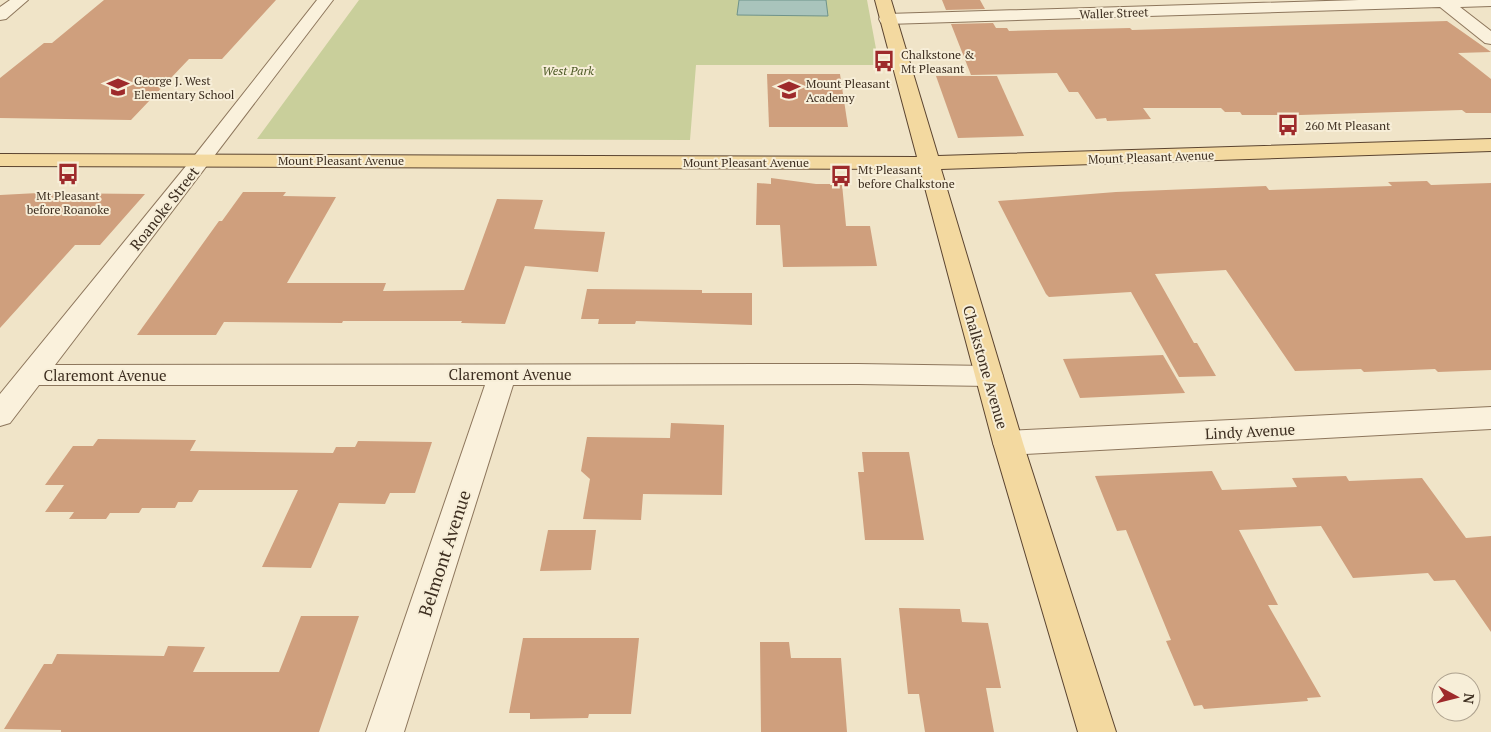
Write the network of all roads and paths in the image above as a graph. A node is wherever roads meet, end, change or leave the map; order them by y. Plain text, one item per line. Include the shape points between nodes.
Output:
1 (20, 0) edge
2 (325, 0) edge
3 (1442, 1) edge
4 (1491, 2) edge
5 (885, 10) edge
6 (0, 15) edge
7 (1491, 39) edge
8 (1491, 145) edge
9 (0, 160) edge
10 (202, 160) junction
11 (927, 163) junction
12 (503, 374) junction
13 (32, 375) junction
14 (989, 376) junction
15 (0, 414) edge
16 (1491, 418) edge
17 (1008, 443) junction
18 (385, 732) edge
19 (1096, 732) edge

1 - 6 street
2 - 10 street, Roanoke Street
3 - 4 street, Waller Street
3 - 5 street, Waller Street
3 - 7 street
5 - 11 main road, Chalkstone Avenue
8 - 11 main road, Mount Pleasant Avenue
9 - 10 main road, Mount Pleasant Avenue
10 - 11 main road, Mount Pleasant Avenue
10 - 13 street, Roanoke Street
11 - 14 main road, Chalkstone Avenue
12 - 13 street, Claremont Avenue
12 - 14 street, Claremont Avenue
12 - 18 street, Belmont Avenue
13 - 15 street, Roanoke Street
14 - 17 main road, Chalkstone Avenue
16 - 17 street, Lindy Avenue
17 - 19 main road, Chalkstone Avenue

